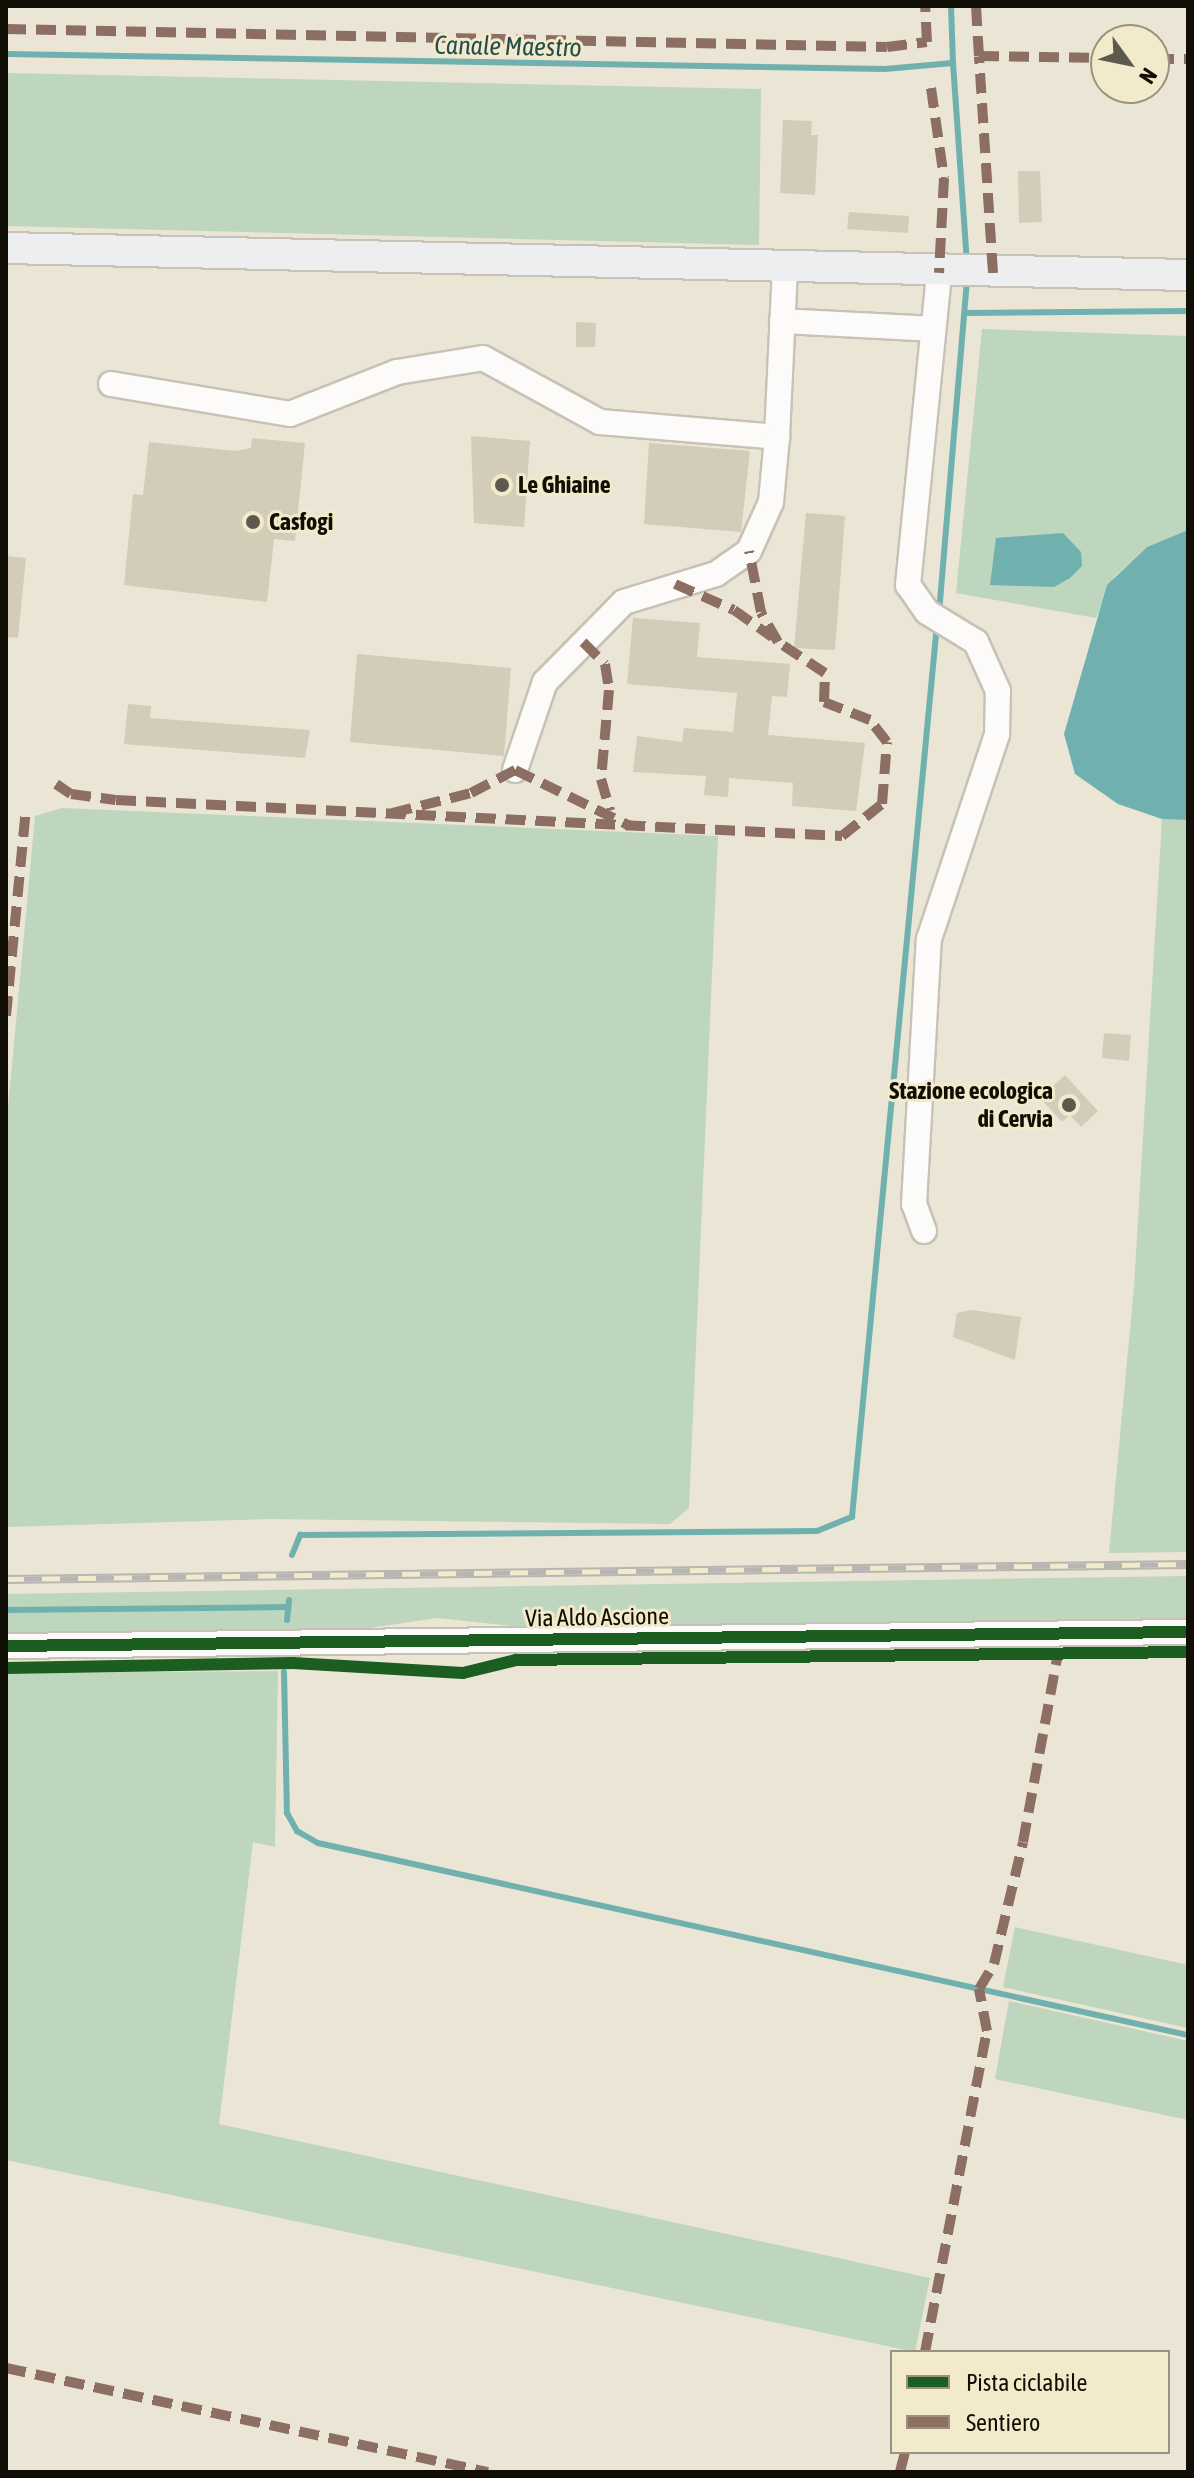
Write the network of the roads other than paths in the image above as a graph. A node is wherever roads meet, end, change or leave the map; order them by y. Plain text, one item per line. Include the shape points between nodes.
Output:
1 (6, 248) edge
2 (785, 270) junction
3 (957, 273) junction
4 (1188, 275) edge
5 (782, 321) junction
6 (933, 329) junction
7 (111, 384) dead end
8 (777, 437) junction
9 (515, 770) dead end
10 (924, 1231) dead end
11 (1188, 1632) edge
12 (6, 1646) edge

1 - 2 main road
2 - 3 main road
2 - 5 street
3 - 4 main road
3 - 6 street
5 - 6 street
5 - 8 street
6 - 10 street via 908,585 938,617 976,642 998,691 997,734 929,939 914,1204
7 - 8 street via 290,414 397,372 483,358 600,422
8 - 9 street via 771,502 749,551 716,574 624,602 545,682
11 - 12 street, Via Aldo Ascione

